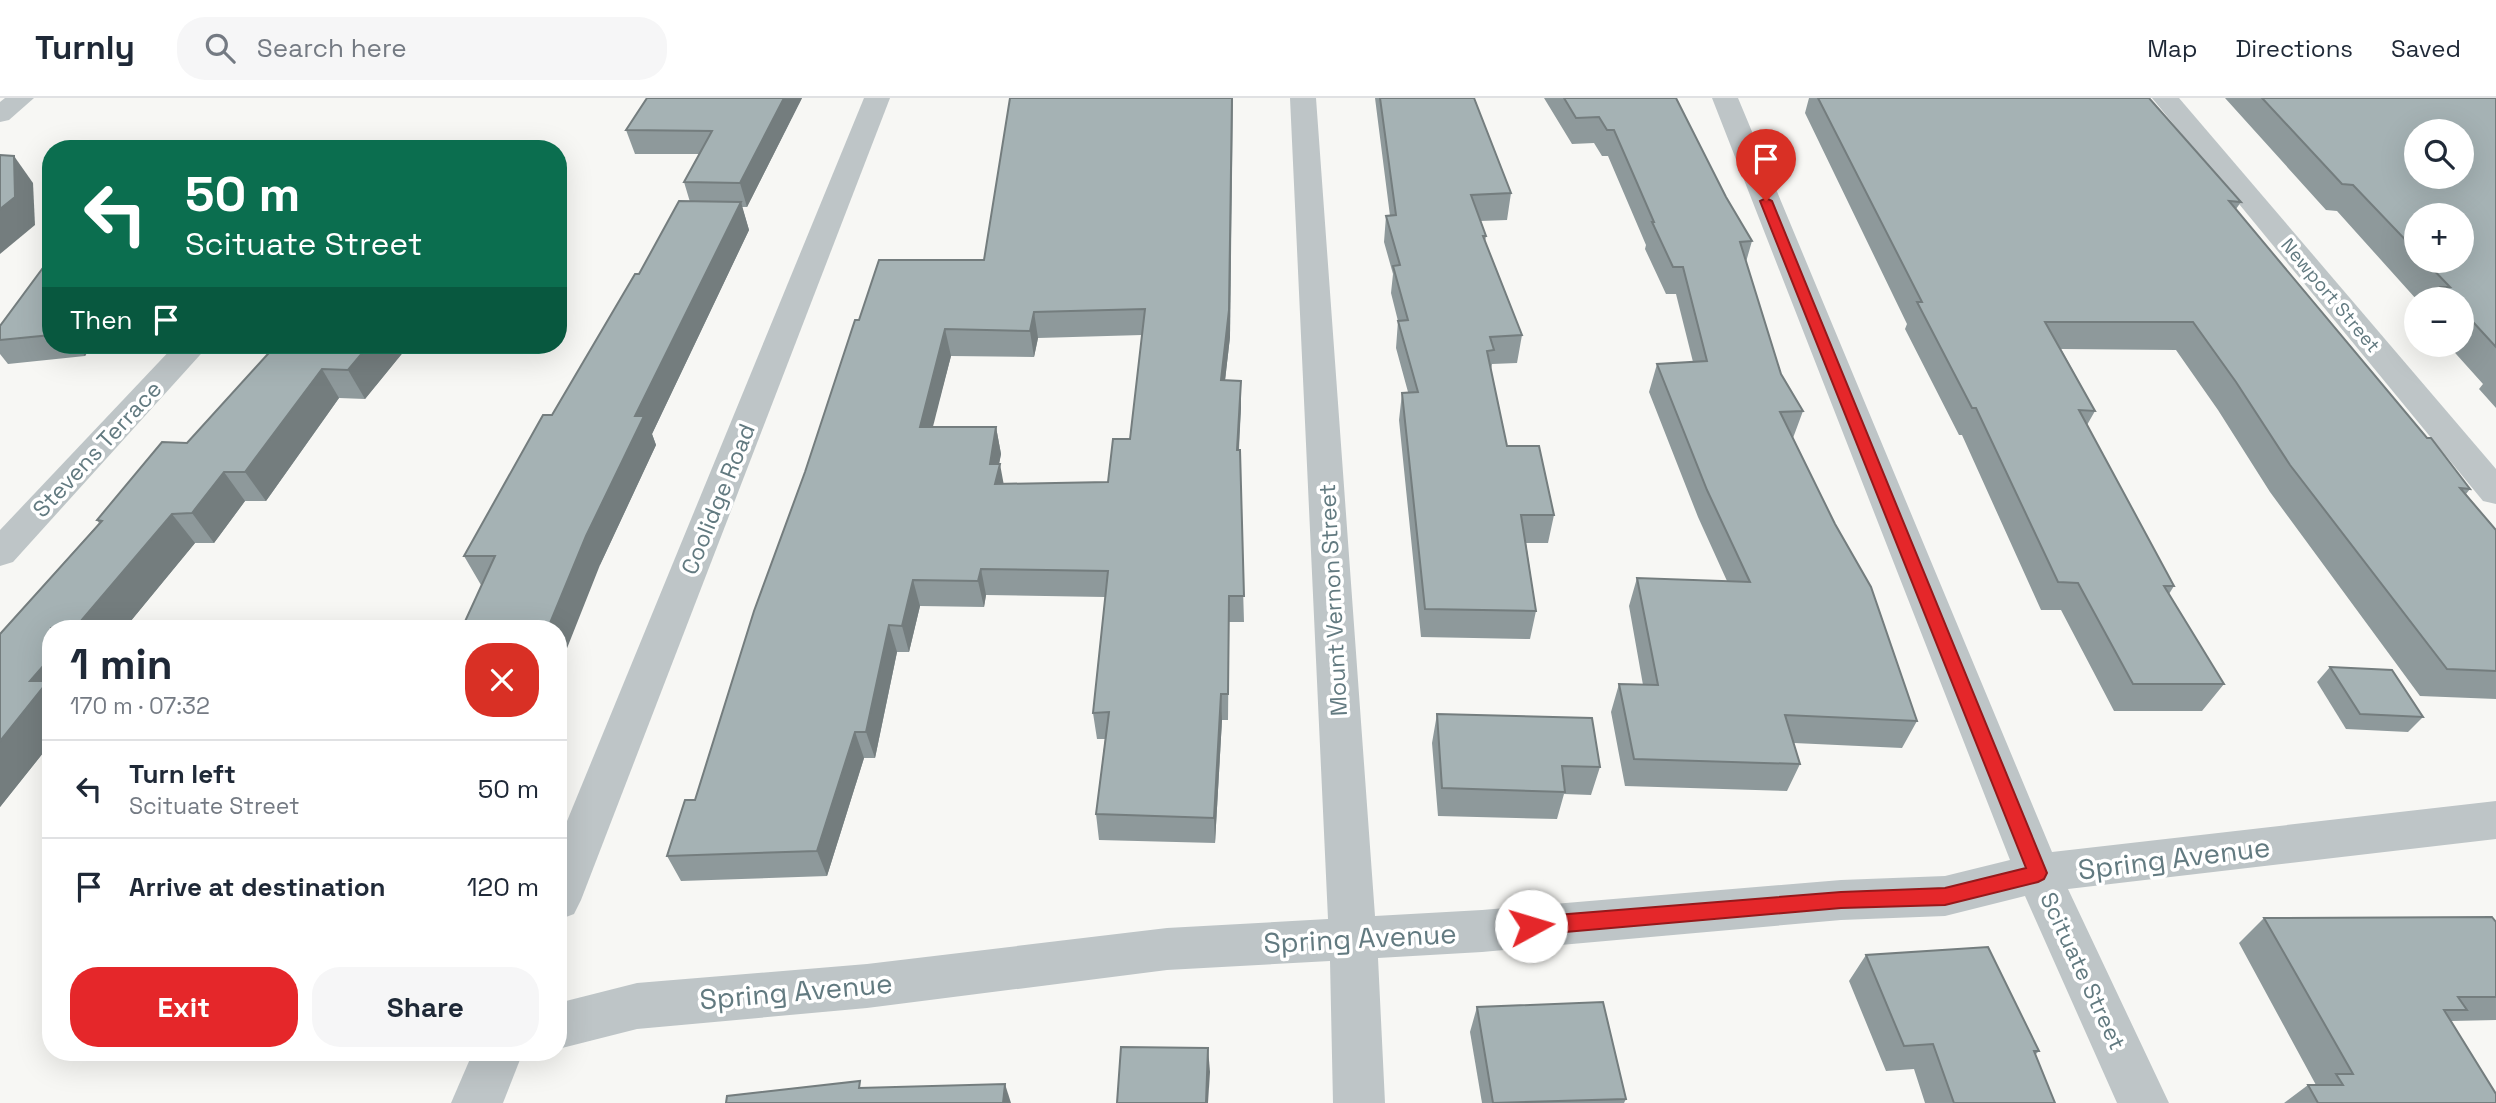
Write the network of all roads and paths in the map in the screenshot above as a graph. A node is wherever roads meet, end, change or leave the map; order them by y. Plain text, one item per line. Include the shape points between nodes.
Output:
1 (21, 98) edge
2 (877, 98) edge
3 (1303, 98) edge
4 (1725, 98) edge
5 (2165, 98) edge
6 (0, 114) edge
7 (185, 354) edge
8 (2496, 492) edge
9 (0, 554) edge
10 (2496, 820) edge
11 (2038, 873) junction
12 (567, 877) edge
13 (1353, 939) junction
14 (567, 1024) edge
15 (494, 1061) edge
16 (477, 1103) edge
17 (1359, 1103) edge
18 (2143, 1103) edge

1 - 6 street
2 - 12 street, Coolidge Road
3 - 13 street, Mount Vernon Street
4 - 11 street, Scituate Street
5 - 8 street, Newport Street
7 - 9 street, Stevens Terrace
10 - 11 street, Spring Avenue
11 - 13 street, Spring Avenue via 1945,896 1841,900
11 - 18 street, Scituate Street
13 - 14 street, Spring Avenue via 1167,949 867,986 637,1006
13 - 17 street, Mount Vernon Street
15 - 16 street

